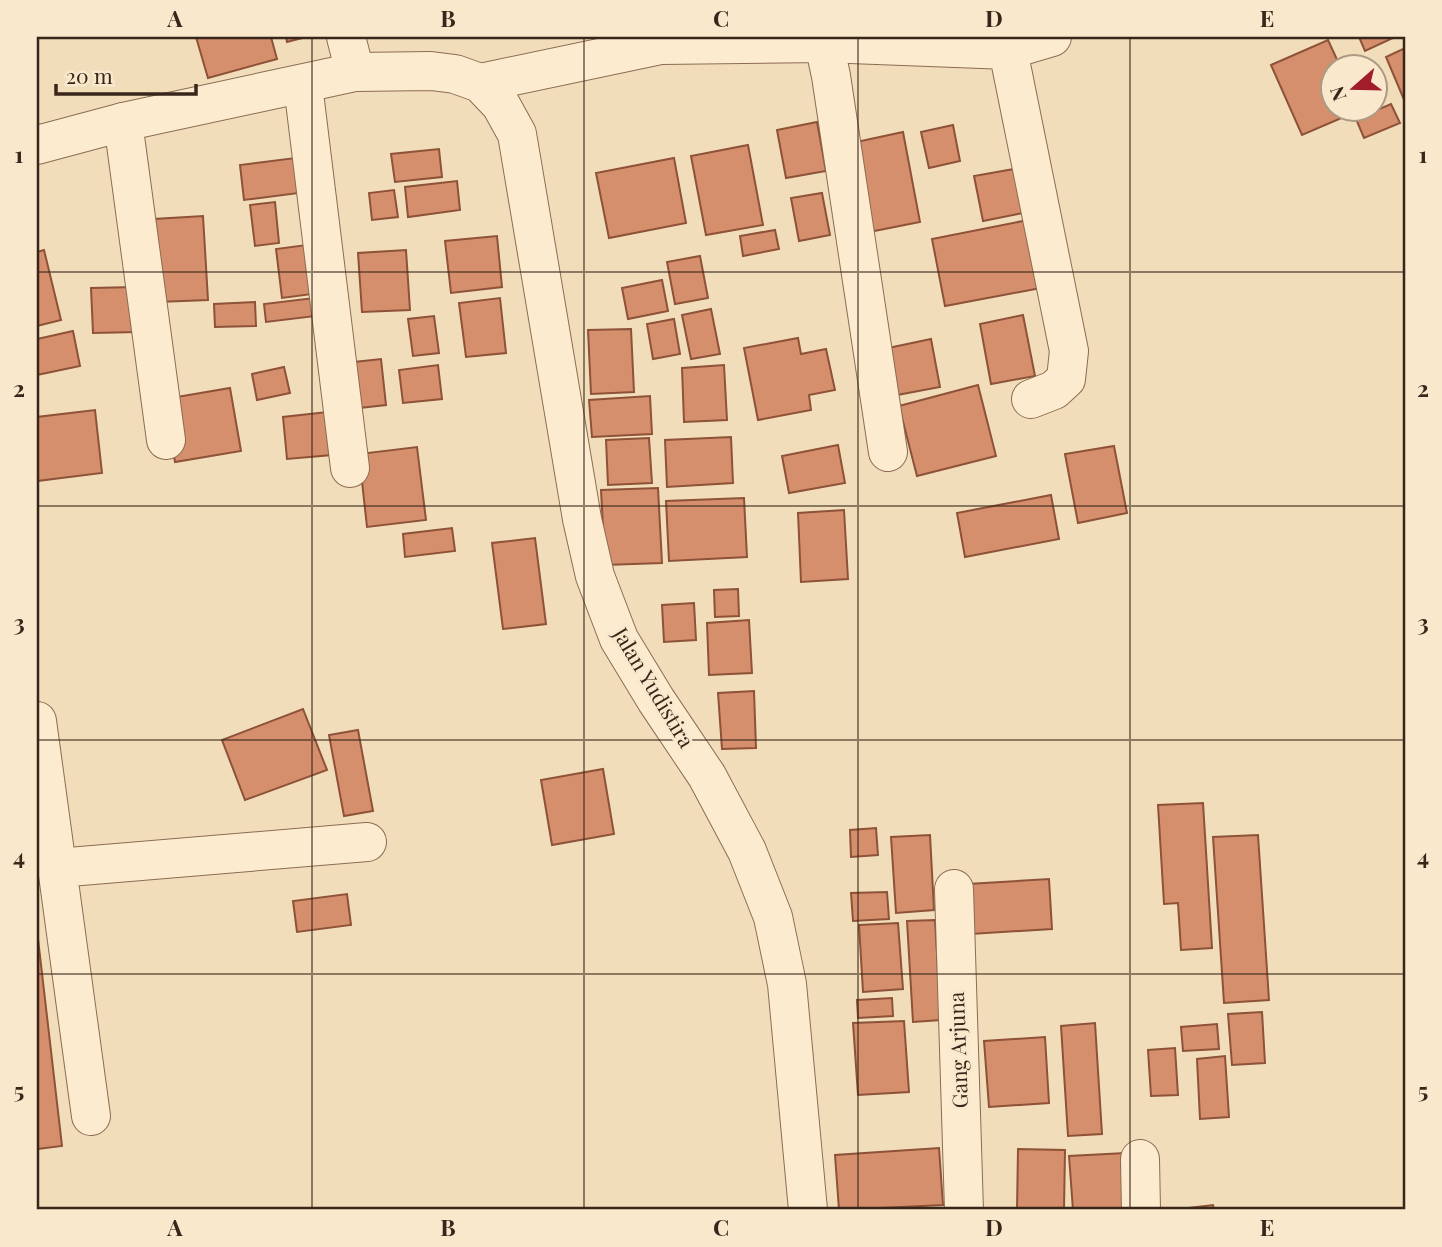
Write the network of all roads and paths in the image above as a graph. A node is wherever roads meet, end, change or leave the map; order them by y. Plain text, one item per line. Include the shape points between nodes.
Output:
1 (1052, 37) edge
2 (660, 41) edge
3 (824, 43) junction
4 (1008, 50) junction
5 (350, 55) edge
6 (480, 83) junction
7 (303, 85) junction
8 (123, 122) junction
9 (37, 145) edge
10 (1031, 399) dead end
11 (166, 440) dead end
12 (888, 452) dead end
13 (350, 468) dead end
14 (37, 721) edge
15 (367, 842) dead end
16 (57, 868) junction
17 (954, 889) dead end
18 (91, 1116) dead end
19 (1140, 1159) dead end
20 (808, 1210) edge
21 (964, 1210) edge
22 (1141, 1210) edge

1 - 4 street
2 - 3 street
2 - 6 street
3 - 4 street
3 - 12 street
4 - 10 street via 1069,351 1066,379 1054,390
5 - 6 street via 455,74
5 - 7 street
6 - 20 street, Jalan Yudistira via 501,104 517,134 595,576 619,639 707,776 747,851 773,916 787,984
7 - 8 street
7 - 13 street
8 - 9 street
8 - 11 street
14 - 16 street
15 - 16 street
16 - 18 street
17 - 21 street, Gang Arjuna
19 - 22 street

